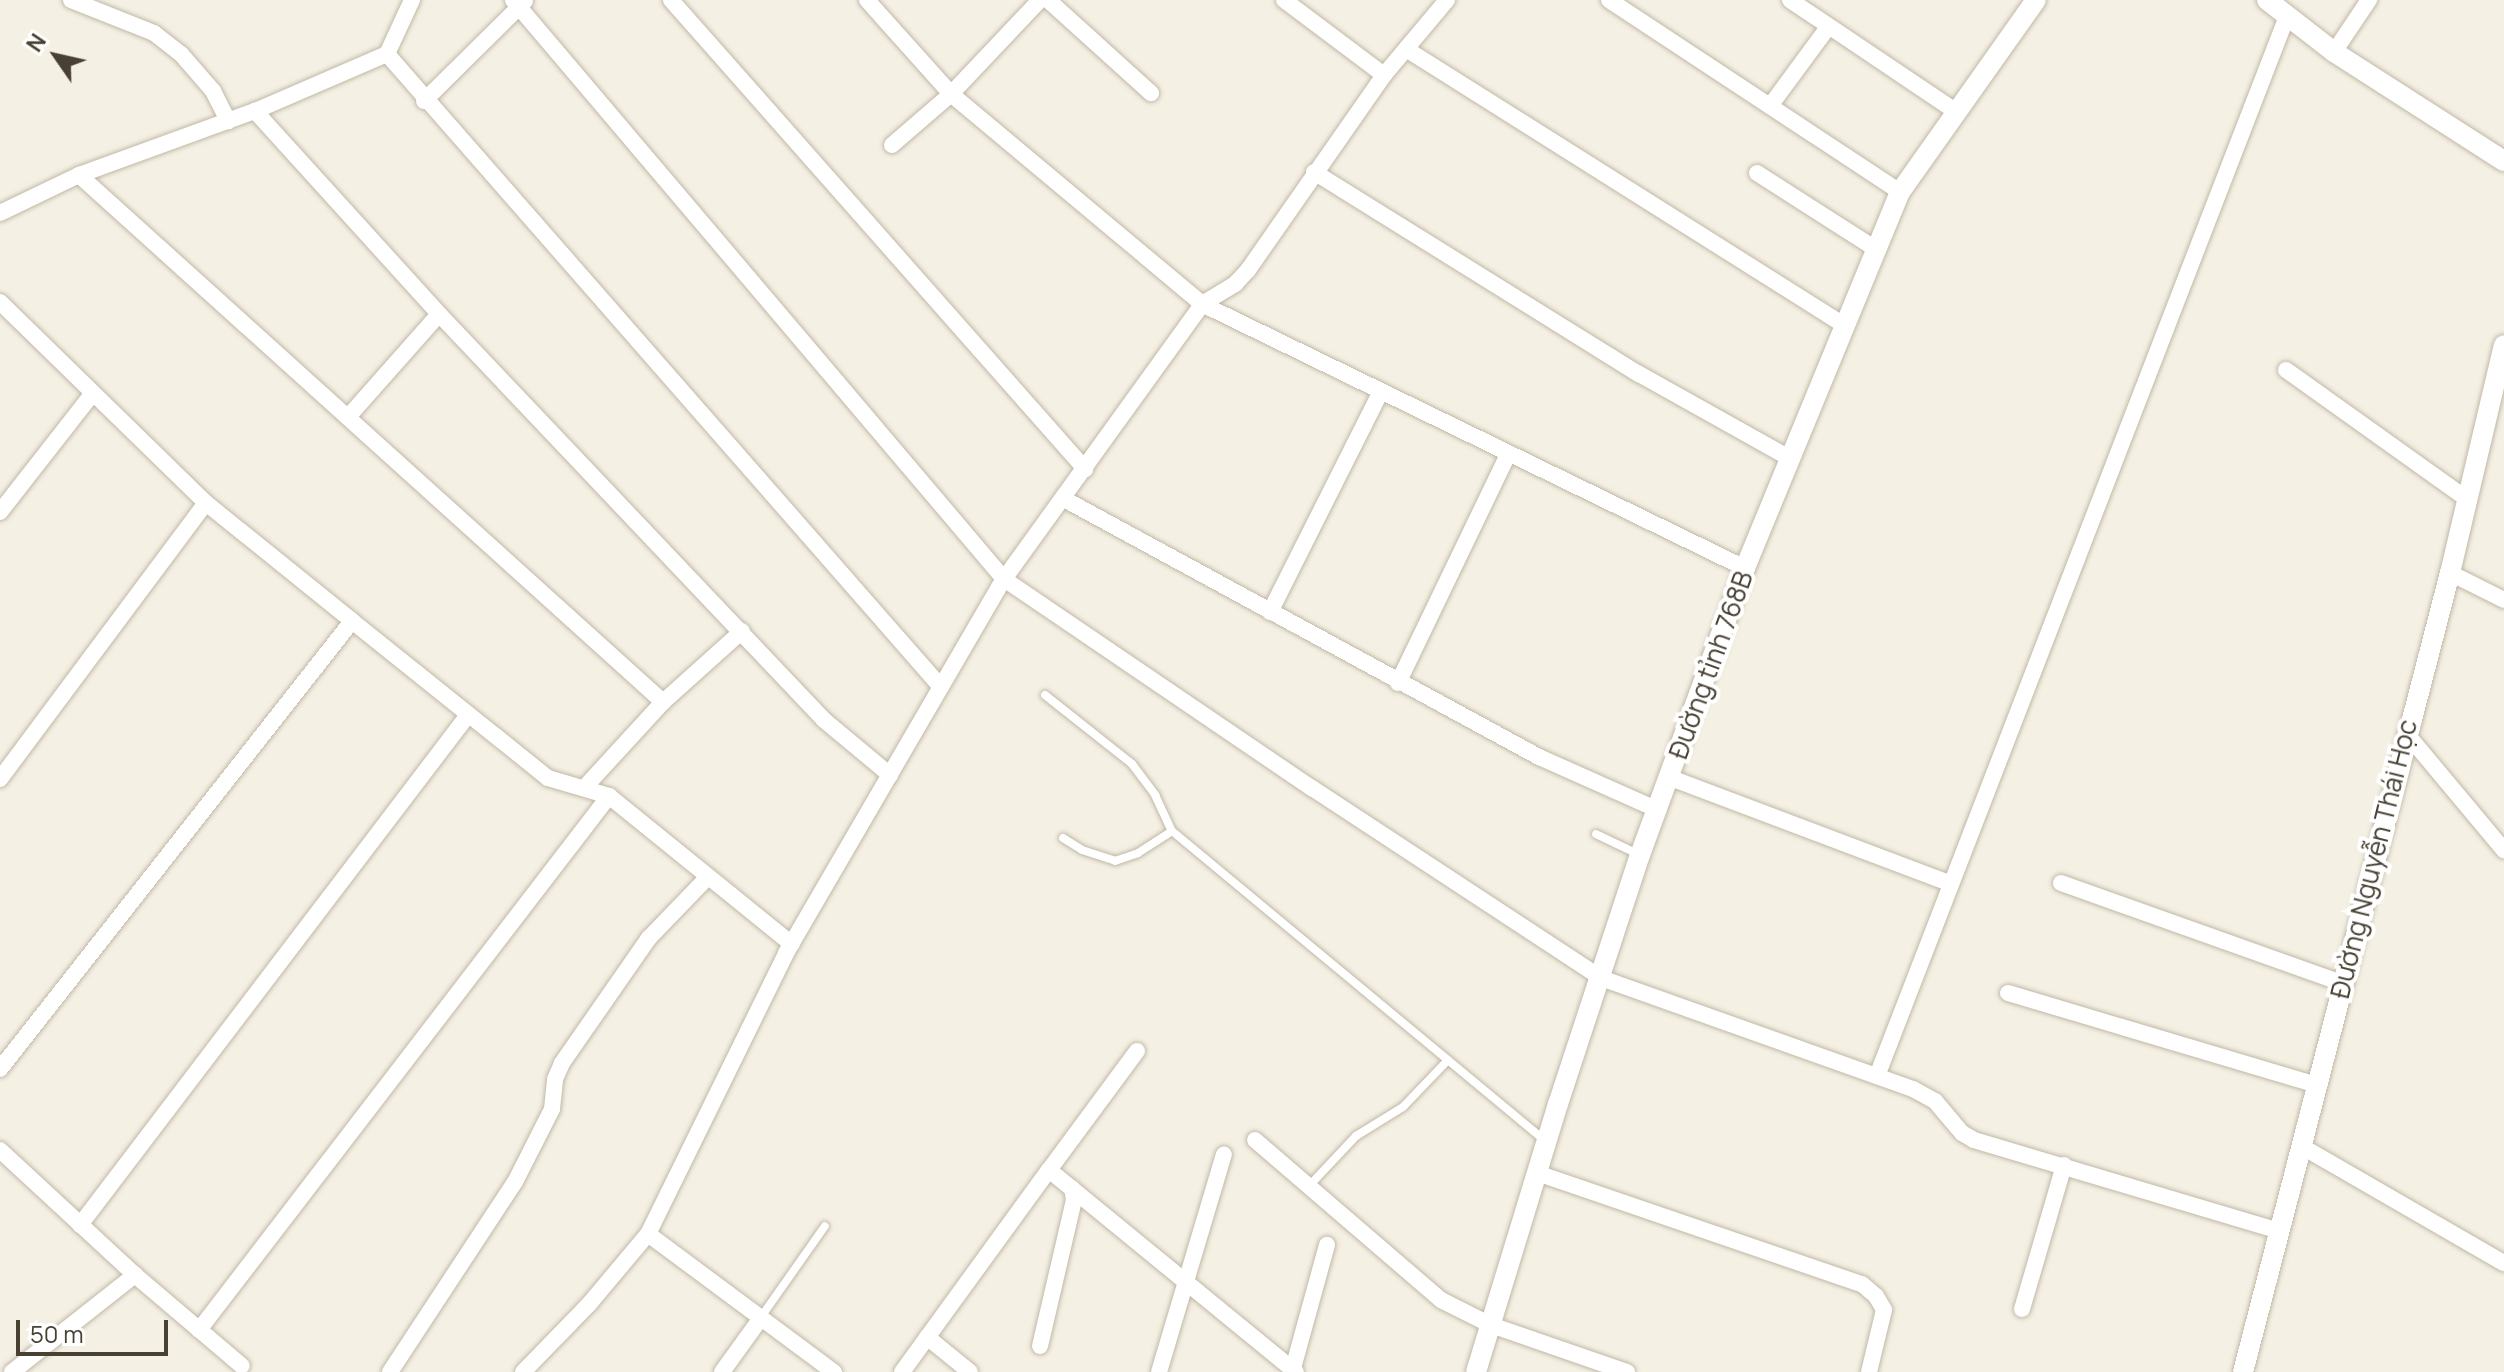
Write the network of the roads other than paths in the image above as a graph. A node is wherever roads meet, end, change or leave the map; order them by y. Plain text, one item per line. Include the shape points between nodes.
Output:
1 (71, 0) edge
2 (412, 0) edge
3 (671, 0) edge
4 (867, 0) edge
5 (1040, 0) edge
6 (1048, 0) edge
7 (1284, 0) edge
8 (1447, 0) edge
9 (1609, 0) edge
10 (1790, 0) edge
11 (2036, 0) edge
12 (2267, 0) edge
13 (2369, 0) edge
14 (519, 2) edge
15 (2287, 16) junction
16 (1829, 26) junction
17 (1406, 49) junction
18 (2334, 52) junction
19 (387, 54) junction
20 (1384, 75) junction
21 (1151, 93) dead end
22 (951, 94) junction
23 (424, 101) junction
24 (1770, 106) junction
25 (255, 111) junction
26 (1955, 111) junction
27 (228, 121) junction
28 (892, 145) dead end
29 (2504, 161) edge
30 (1314, 172) junction
31 (1757, 173) dead end
32 (79, 175) junction
33 (1900, 192) junction
34 (0, 213) edge
35 (1876, 249) junction
36 (0, 302) edge
37 (1202, 304) junction
38 (439, 314) junction
39 (1844, 325) junction
40 (2504, 345) edge
41 (2286, 370) dead end
42 (1381, 391) junction
43 (93, 393) junction
44 (348, 417) junction
45 (1508, 454) junction
46 (1791, 459) junction
47 (1085, 469) junction
48 (1064, 499) junction
49 (2467, 499) junction
50 (206, 503) junction
51 (0, 512) edge
52 (1745, 568) junction
53 (2450, 573) junction
54 (1004, 579) junction
55 (2504, 600) edge
56 (1270, 612) junction
57 (352, 621) junction
58 (742, 631) junction
59 (1398, 683) junction
60 (941, 687) junction
61 (1045, 695) dead end
62 (663, 702) junction
63 (468, 715) junction
64 (2406, 733) junction
65 (890, 775) junction
66 (1671, 778) junction
67 (0, 779) edge
68 (585, 787) junction
69 (609, 796) junction
70 (1656, 809) junction
71 (1172, 831) junction
72 (1596, 834) dead end
73 (1063, 838) dead end
74 (2504, 850) edge
75 (1640, 855) junction
76 (707, 878) junction
77 (2061, 883) dead end
78 (1951, 884) junction
79 (792, 944) junction
80 (1601, 978) junction
81 (2342, 983) junction
82 (2008, 993) dead end
83 (1137, 1051) dead end
84 (1448, 1060) junction
85 (0, 1069) edge
86 (1877, 1076) junction
87 (2316, 1085) junction
88 (1255, 1140) dead end
89 (1547, 1141) junction
90 (2301, 1146) junction
91 (0, 1150) edge
92 (1224, 1154) dead end
93 (2064, 1165) junction
94 (1049, 1170) junction
95 (1537, 1173) junction
96 (1309, 1186) junction
97 (1072, 1188) junction
98 (80, 1225) junction
99 (825, 1226) dead end
100 (2279, 1231) junction
101 (648, 1234) junction
102 (1327, 1245) dead end
103 (2504, 1263) edge
104 (135, 1275) junction
105 (1184, 1280) junction
106 (2022, 1309) dead end
107 (761, 1318) junction
108 (1491, 1325) junction
109 (199, 1330) junction
110 (927, 1337) junction
111 (1040, 1346) dead end
112 (242, 1370) edge
113 (1294, 1371) edge
114 (12, 1372) edge
115 (390, 1372) edge
116 (523, 1372) edge
117 (722, 1372) edge
118 (834, 1372) edge
119 (902, 1372) edge
120 (970, 1372) edge
121 (1159, 1372) edge
122 (1476, 1372) edge
123 (1627, 1372) edge
124 (1869, 1372) edge
125 (2243, 1372) edge

1 - 27 street via 154,33 213,91
2 - 19 street
3 - 47 street
4 - 22 street
5 - 22 street
6 - 21 street
7 - 20 street
8 - 17 street
9 - 24 street
10 - 16 street
11 - 26 street, Đường tỉnh 768B
12 - 15 street
13 - 18 street
14 - 23 street
14 - 54 street
15 - 18 street
15 - 78 street
16 - 24 street
16 - 26 street
17 - 20 street
17 - 39 street
18 - 29 street
19 - 23 street
19 - 25 street
20 - 30 street
22 - 28 street
22 - 37 street
23 - 60 street
24 - 33 street
25 - 27 street
25 - 38 street
26 - 33 street, Đường tỉnh 768B
27 - 32 street
30 - 37 street via 1248,270
30 - 46 street via 1639,374
31 - 35 street
32 - 34 street
32 - 44 street
33 - 35 street, Đường tỉnh 768B
35 - 39 street, Đường tỉnh 768B
36 - 43 street
37 - 42 street
37 - 47 street
38 - 44 street
38 - 58 street
39 - 46 street, Đường tỉnh 768B
40 - 49 street, Đường Nguyễn Thái Học
41 - 49 street
42 - 45 street
42 - 56 street
43 - 50 street
43 - 51 street
44 - 62 street
45 - 52 street
45 - 59 street
46 - 52 street, Đường tỉnh 768B
47 - 48 street
48 - 54 street
48 - 56 street
49 - 53 street, Đường Nguyễn Thái Học
50 - 57 street
50 - 67 street
52 - 66 street, Đường tỉnh 768B
53 - 55 street
53 - 64 street, Đường Nguyễn Thái Học
54 - 60 street
54 - 80 street
56 - 59 street
57 - 63 street
57 - 85 street
58 - 62 street
58 - 65 street via 824,720
59 - 70 street via 1539,757
60 - 65 street
61 - 71 lane via 1132,764
62 - 68 street
63 - 68 street via 555,783
63 - 98 street
64 - 74 street
64 - 81 street, Đường Nguyễn Thái Học
65 - 79 street
66 - 70 street, Đường tỉnh 768B
66 - 78 street
68 - 69 street
69 - 76 street
69 - 109 street
70 - 75 street, Đường tỉnh 768B
71 - 73 lane via 1115,861
71 - 84 lane
72 - 75 lane
75 - 80 street, Đường tỉnh 768B
76 - 79 street
76 - 115 street via 649,938 562,1063 552,1109 515,1182
77 - 81 street
78 - 86 street
79 - 101 street
80 - 86 street
80 - 89 street, Đường tỉnh 768B
81 - 87 street, Đường Nguyễn Thái Học
82 - 87 street
83 - 94 street
84 - 89 lane
84 - 96 lane via 1403,1107 1356,1136
86 - 93 street via 1926,1095 1974,1140
87 - 90 street, Đường Nguyễn Thái Học
88 - 96 street
89 - 95 street, Đường tỉnh 768B
90 - 100 street, Đường Nguyễn Thái Học
90 - 103 street
91 - 98 street
92 - 105 street
93 - 100 street
93 - 106 street
94 - 97 street
94 - 110 street
95 - 108 street, Đường tỉnh 768B
95 - 124 street via 1862,1284 1884,1310
96 - 108 street via 1441,1300
97 - 105 street
97 - 111 street via 1074,1200
98 - 104 street
99 - 107 lane
100 - 125 street, Đường Nguyễn Thái Học
101 - 107 street
101 - 116 street
102 - 113 street
104 - 109 street
104 - 114 street
105 - 113 street
105 - 121 street
107 - 117 street
107 - 118 street
108 - 122 street, Đường tỉnh 768B
108 - 123 street
109 - 112 street
110 - 119 street
110 - 120 street

